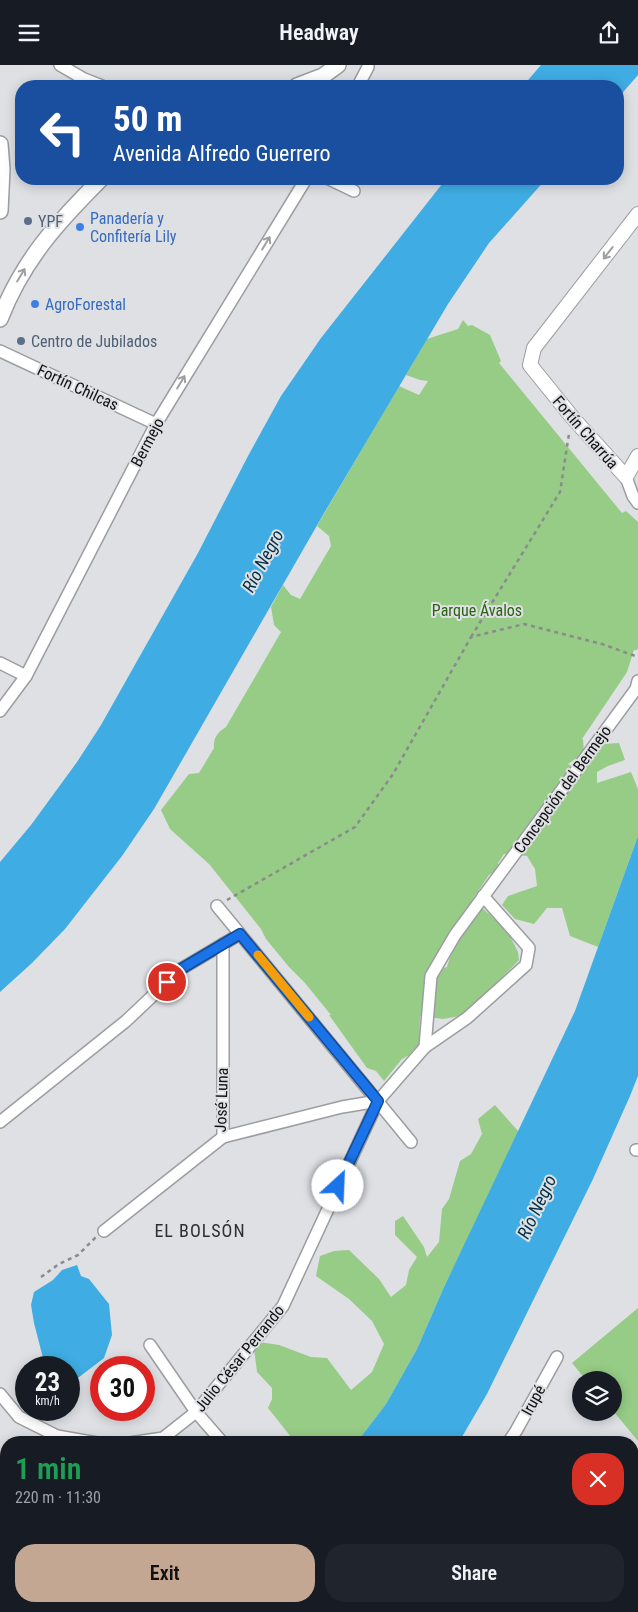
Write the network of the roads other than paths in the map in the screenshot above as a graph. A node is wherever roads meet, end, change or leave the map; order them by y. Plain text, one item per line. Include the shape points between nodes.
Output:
1 (60, 65) edge
2 (338, 65) edge
3 (369, 66) edge
4 (87, 80) edge
5 (313, 80) edge
6 (361, 80) edge
7 (0, 144) edge
8 (95, 185) edge
9 (302, 185) edge
10 (342, 185) edge
11 (354, 191) dead end
12 (0, 211) edge
13 (638, 214) edge
14 (0, 319) edge
15 (0, 351) edge
16 (156, 423) junction
17 (638, 456) edge
18 (626, 477) junction
19 (638, 503) edge
20 (0, 663) edge
21 (26, 676) junction
22 (638, 681) edge
23 (0, 711) edge
24 (483, 896) junction
25 (217, 906) road end
26 (240, 934) junction
27 (223, 944) junction
28 (425, 1047) junction
29 (378, 1101) junction
30 (0, 1123) edge
31 (223, 1137) junction
32 (410, 1142) dead end
33 (104, 1231) road end
34 (150, 1345) dead end
35 (557, 1357) dead end
36 (0, 1393) edge
37 (196, 1412) junction
38 (57, 1436) edge
39 (166, 1436) edge
40 (217, 1436) edge
41 (513, 1436) edge

1 - 4 street
2 - 5 main road
3 - 6 street
7 - 12 main road
14 -> 8 main road via 18,280 40,246
16 -> 9 street, Bermejo
10 - 11 street
13 -> 18 street, Fortín Charrúa via 534,348 530,365
15 - 16 street, Fortín Chilcas
16 - 21 street, Bermejo
17 - 18 street
18 - 19 street, Fortín Charrúa
20 - 21 street
21 - 23 street, Bermejo
22 - 24 street, Concepción del Bermejo via 636,689
24 - 28 street, Concepción del Bermejo via 431,977
24 - 28 street via 529,948 526,965 467,1018
25 - 26 street
26 - 27 street
26 - 29 street
27 - 30 street via 181,969 126,1021
27 - 31 street, José Luna
28 - 29 street
29 - 31 street
29 - 32 street
29 - 37 street, Julio César Perrando via 283,1306
31 - 33 street, José Luna
34 - 37 street
35 - 41 street, Irupé
36 - 38 street via 19,1417
37 - 39 street, Julio César Perrando
37 - 40 street

